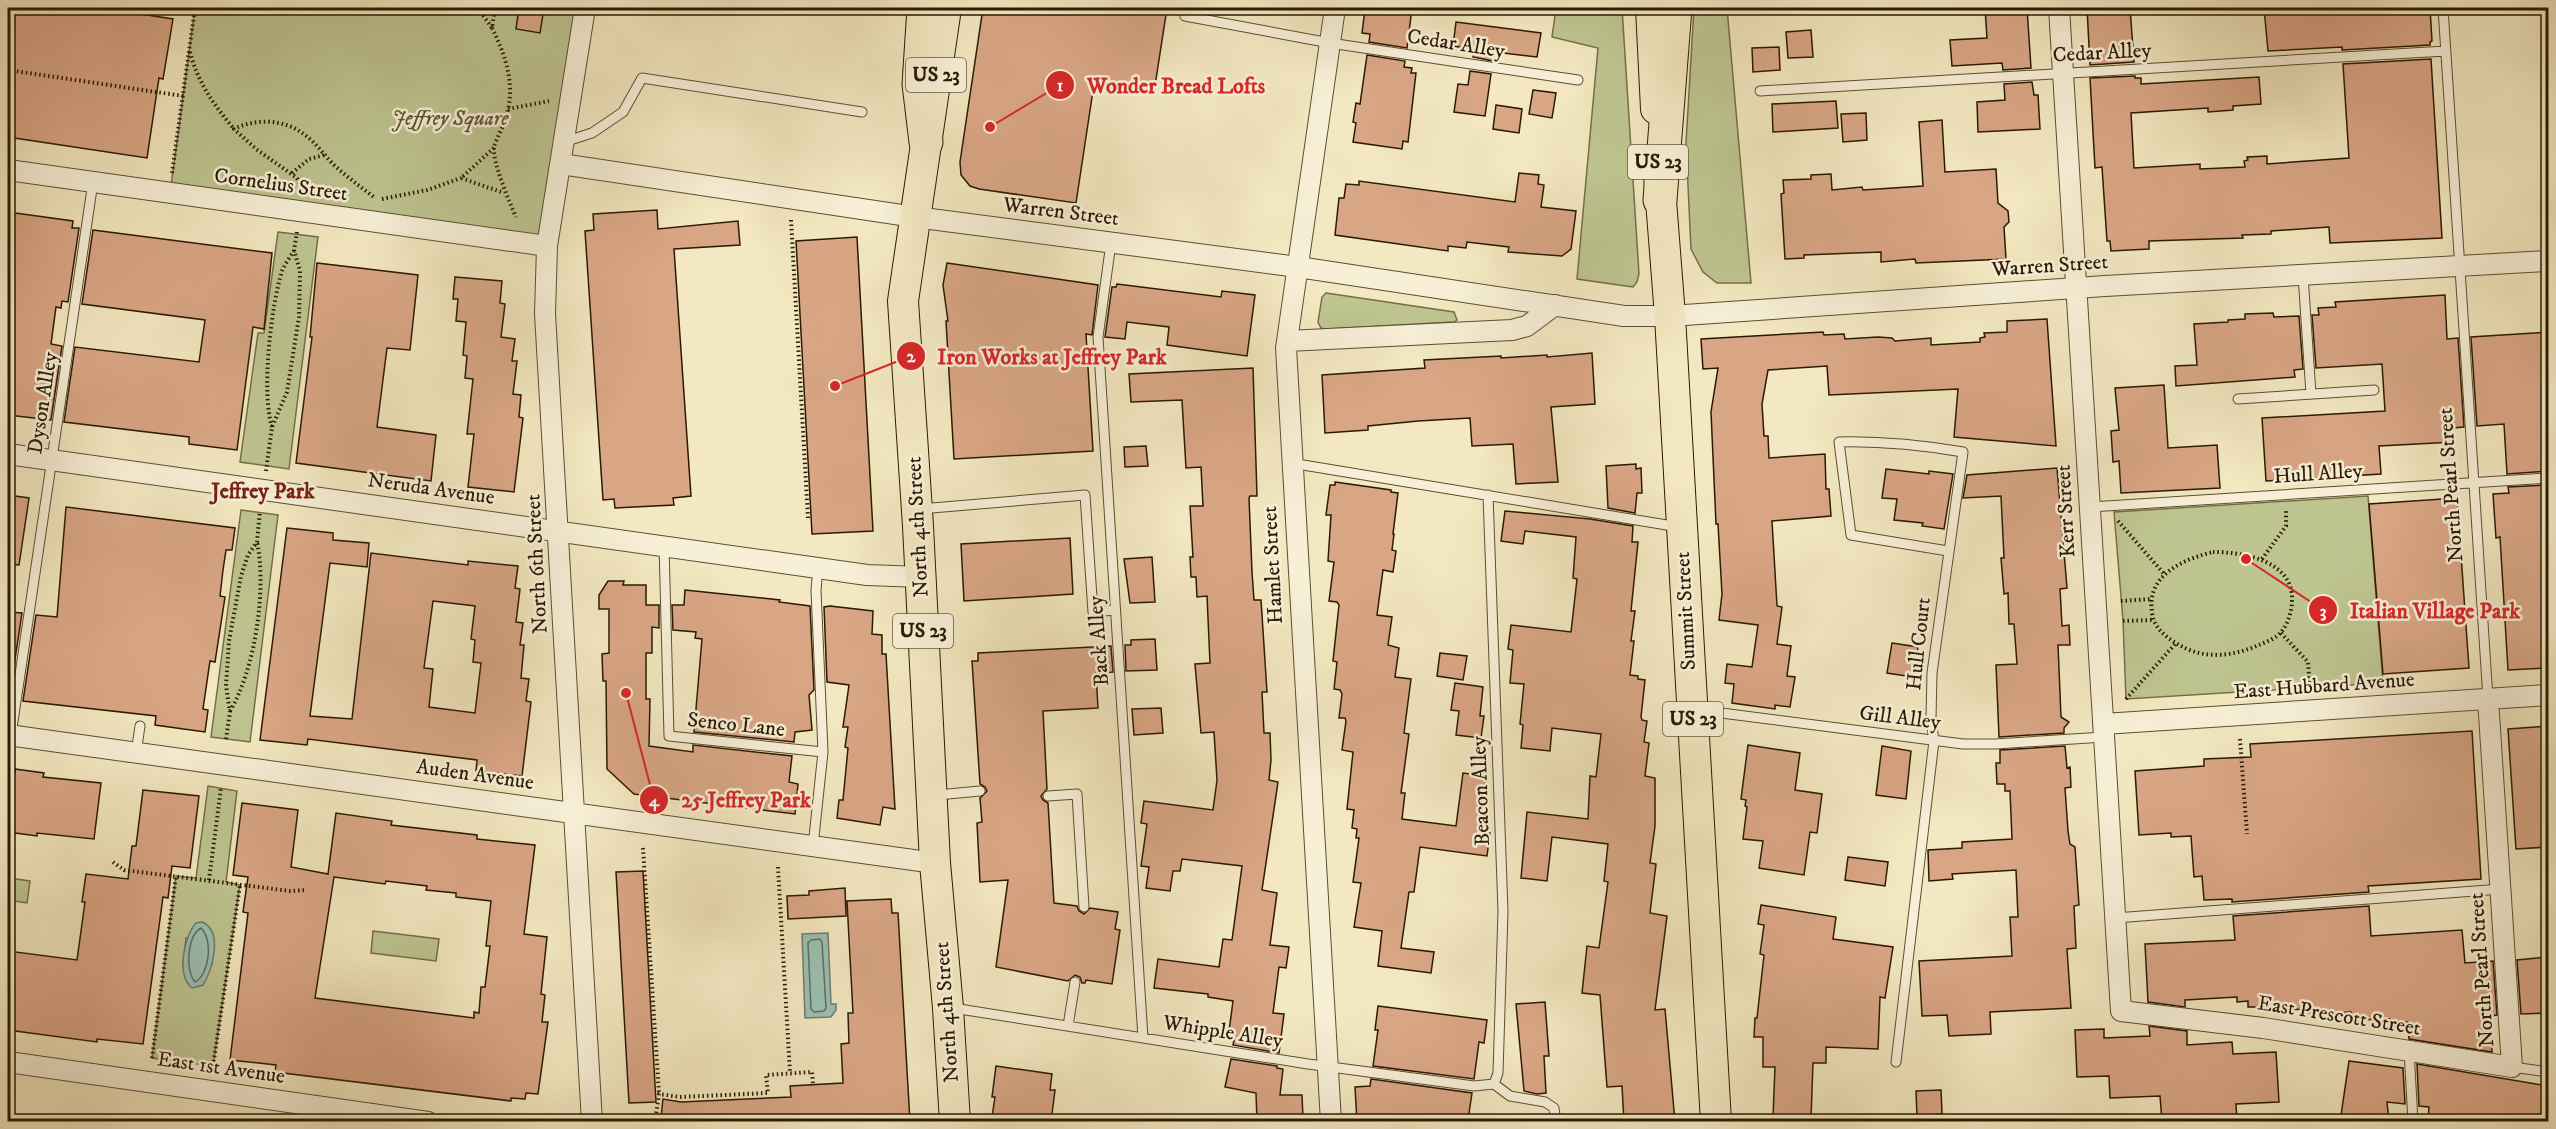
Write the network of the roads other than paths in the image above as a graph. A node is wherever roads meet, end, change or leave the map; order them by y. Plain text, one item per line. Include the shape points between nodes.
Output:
1 (585, 8) edge
2 (924, 8) edge
3 (946, 8) edge
4 (1186, 8) edge
5 (1335, 8) edge
6 (1651, 8) edge
7 (1675, 8) edge
8 (2059, 8) edge
9 (2444, 8) edge
10 (1330, 43) junction
11 (2446, 51) junction
12 (2063, 74) junction
13 (1578, 80) dead end
14 (1760, 91) dead end
15 (862, 112) dead end
16 (564, 142) junction
17 (926, 142) junction
18 (561, 164) junction
19 (8, 170) edge
20 (93, 182) junction
21 (1660, 200) junction
22 (915, 217) junction
23 (1112, 243) junction
24 (547, 246) junction
25 (2548, 261) edge
26 (2460, 266) junction
27 (1298, 267) junction
28 (2303, 275) junction
29 (2076, 288) junction
30 (1556, 305) junction
31 (1670, 315) junction
32 (1287, 341) junction
33 (2374, 390) dead end
34 (2311, 394) junction
35 (2238, 399) dead end
36 (8, 454) edge
37 (53, 460) junction
38 (1291, 463) junction
39 (2548, 478) edge
40 (2474, 481) junction
41 (1488, 495) junction
42 (2090, 507) junction
43 (917, 509) junction
44 (1682, 527) junction
45 (559, 531) junction
46 (664, 545) junction
47 (1948, 551) junction
48 (818, 568) junction
49 (921, 577) junction
50 (1115, 610) junction
51 (2548, 695) edge
52 (2488, 699) junction
53 (1692, 709) junction
54 (140, 726) dead end
55 (2104, 731) junction
56 (9, 735) edge
57 (1934, 741) junction
58 (823, 752) junction
59 (136, 753) junction
60 (980, 790) dead end
61 (932, 795) junction
62 (1048, 796) dead end
63 (574, 812) junction
64 (813, 846) junction
65 (935, 863) junction
66 (2501, 890) junction
67 (1084, 907) dead end
68 (2115, 918) junction
69 (1075, 982) dead end
70 (948, 1008) junction
71 (2121, 1011) joint
72 (1068, 1026) junction
73 (1143, 1038) junction
74 (2409, 1050) junction
75 (8, 1062) edge
76 (1896, 1062) dead end
77 (1328, 1067) junction
78 (2512, 1067) junction
79 (2548, 1072) edge
80 (1494, 1084) junction
81 (428, 1122) edge
82 (592, 1122) edge
83 (956, 1122) edge
84 (1331, 1122) edge
85 (1556, 1122) edge
86 (1716, 1122) edge
87 (2413, 1122) edge

1 - 16 street, North 6th Street
2 - 17 highway via 919,84
3 - 17 main road, North 4th Street / US 23
4 - 10 lane, Cedar Alley via 1185,16
5 - 10 street, Hamlet Street
6 - 21 main road, US 23
7 - 21 highway
8 - 12 street, Kerr Street
9 - 11 lane, North Pearl Street
10 - 13 lane, Cedar Alley
10 - 27 street, Hamlet Street
11 - 12 lane, Cedar Alley
11 - 26 lane, North Pearl Street
12 - 14 lane, Cedar Alley
12 - 29 street, Kerr Street
15 - 16 lane via 642,78 623,112 592,133
16 - 18 street, North 6th Street
17 - 22 main road, North 4th Street / US 23
18 - 22 street, Warren Street
18 - 24 street, North 6th Street
19 - 20 street, Cornelius Street
20 - 24 street, Cornelius Street
20 - 37 lane, Dyson Alley
21 - 31 main road, US 23
22 - 23 street, Warren Street
22 - 43 main road, North 4th Street / US 23 via 903,301
23 - 27 street, Warren Street
23 - 50 lane, Back Alley via 1098,336
24 - 45 street, North 6th Street via 545,314
25 - 26 street, Warren Street
26 - 28 street, Warren Street
26 - 40 lane, North Pearl Street
27 - 30 street, Warren Street
27 - 32 street, Hamlet Street
28 - 29 street, Warren Street
28 - 34 lane
29 - 31 street, Warren Street
29 - 42 street, Kerr Street
30 - 31 street, Warren Street via 1624,316
30 - 32 street via 1527,326 1512,330
31 - 44 main road, Summit Street / US 23
32 - 38 street, Hamlet Street
33 - 34 lane
34 - 35 lane
36 - 37 street, Neruda Avenue
37 - 45 street, Neruda Avenue
37 - 56 lane, Dyson Alley
38 - 41 lane
38 - 77 street, Hamlet Street
39 - 40 lane, Hull Alley
40 - 42 lane, Hull Alley
40 - 52 lane, North Pearl Street
41 - 44 lane
41 - 80 lane, Beacon Alley via 1503,911 1498,1073
42 - 55 street, Kerr Street
43 - 49 main road, North 4th Street / US 23
43 - 50 lane via 1085,495 1093,612
44 - 53 main road, Summit Street / US 23
45 - 46 street, Neruda Avenue
45 - 63 street, North 6th Street
46 - 48 street, Neruda Avenue
46 - 58 lane, Senco Lane via 669,736
47 - 47 lane, Hull Court via 1963,452 1909,443 1839,442 1851,535
47 - 57 lane, Hull Court via 1930,693
48 - 49 street, Neruda Avenue
48 - 58 lane
49 - 61 main road, North 4th Street / US 23
50 - 73 lane, Back Alley
51 - 52 street, East Hubbard Avenue
52 - 55 street, East Hubbard Avenue
52 - 66 street, North Pearl Street
53 - 57 lane, Gill Alley
53 - 86 main road, Summit Street / US 23
54 - 59 lane
55 - 57 lane, Gill Alley via 1995,744
55 - 68 street, Kerr Street
56 - 59 street, Auden Avenue
57 - 76 lane, Hull Court
58 - 64 lane
59 - 63 street, Auden Avenue
60 - 61 lane
61 - 65 main road, North 4th Street / US 23
62 - 67 lane via 1077,794
63 - 64 street, Auden Avenue
63 - 82 street, North 6th Street
64 - 65 street, Auden Avenue
65 - 70 main road, North 4th Street / US 23
66 - 68 lane
66 - 78 street, North Pearl Street
68 - 71 street, Kerr Street
69 - 72 lane
70 - 72 lane, Whipple Alley
70 - 83 main road, North 4th Street / US 23
71 - 74 street, East Prescott Street
72 - 73 lane, Whipple Alley
73 - 77 lane, Whipple Alley
74 - 78 street, East Prescott Street
74 - 87 lane
75 - 81 street, East 1st Avenue
77 - 80 lane, Whipple Alley via 1474,1086
77 - 84 street, Hamlet Street
78 - 79 lane, East Prescott Street
80 - 85 lane via 1510,1096 1545,1102 1554,1108

